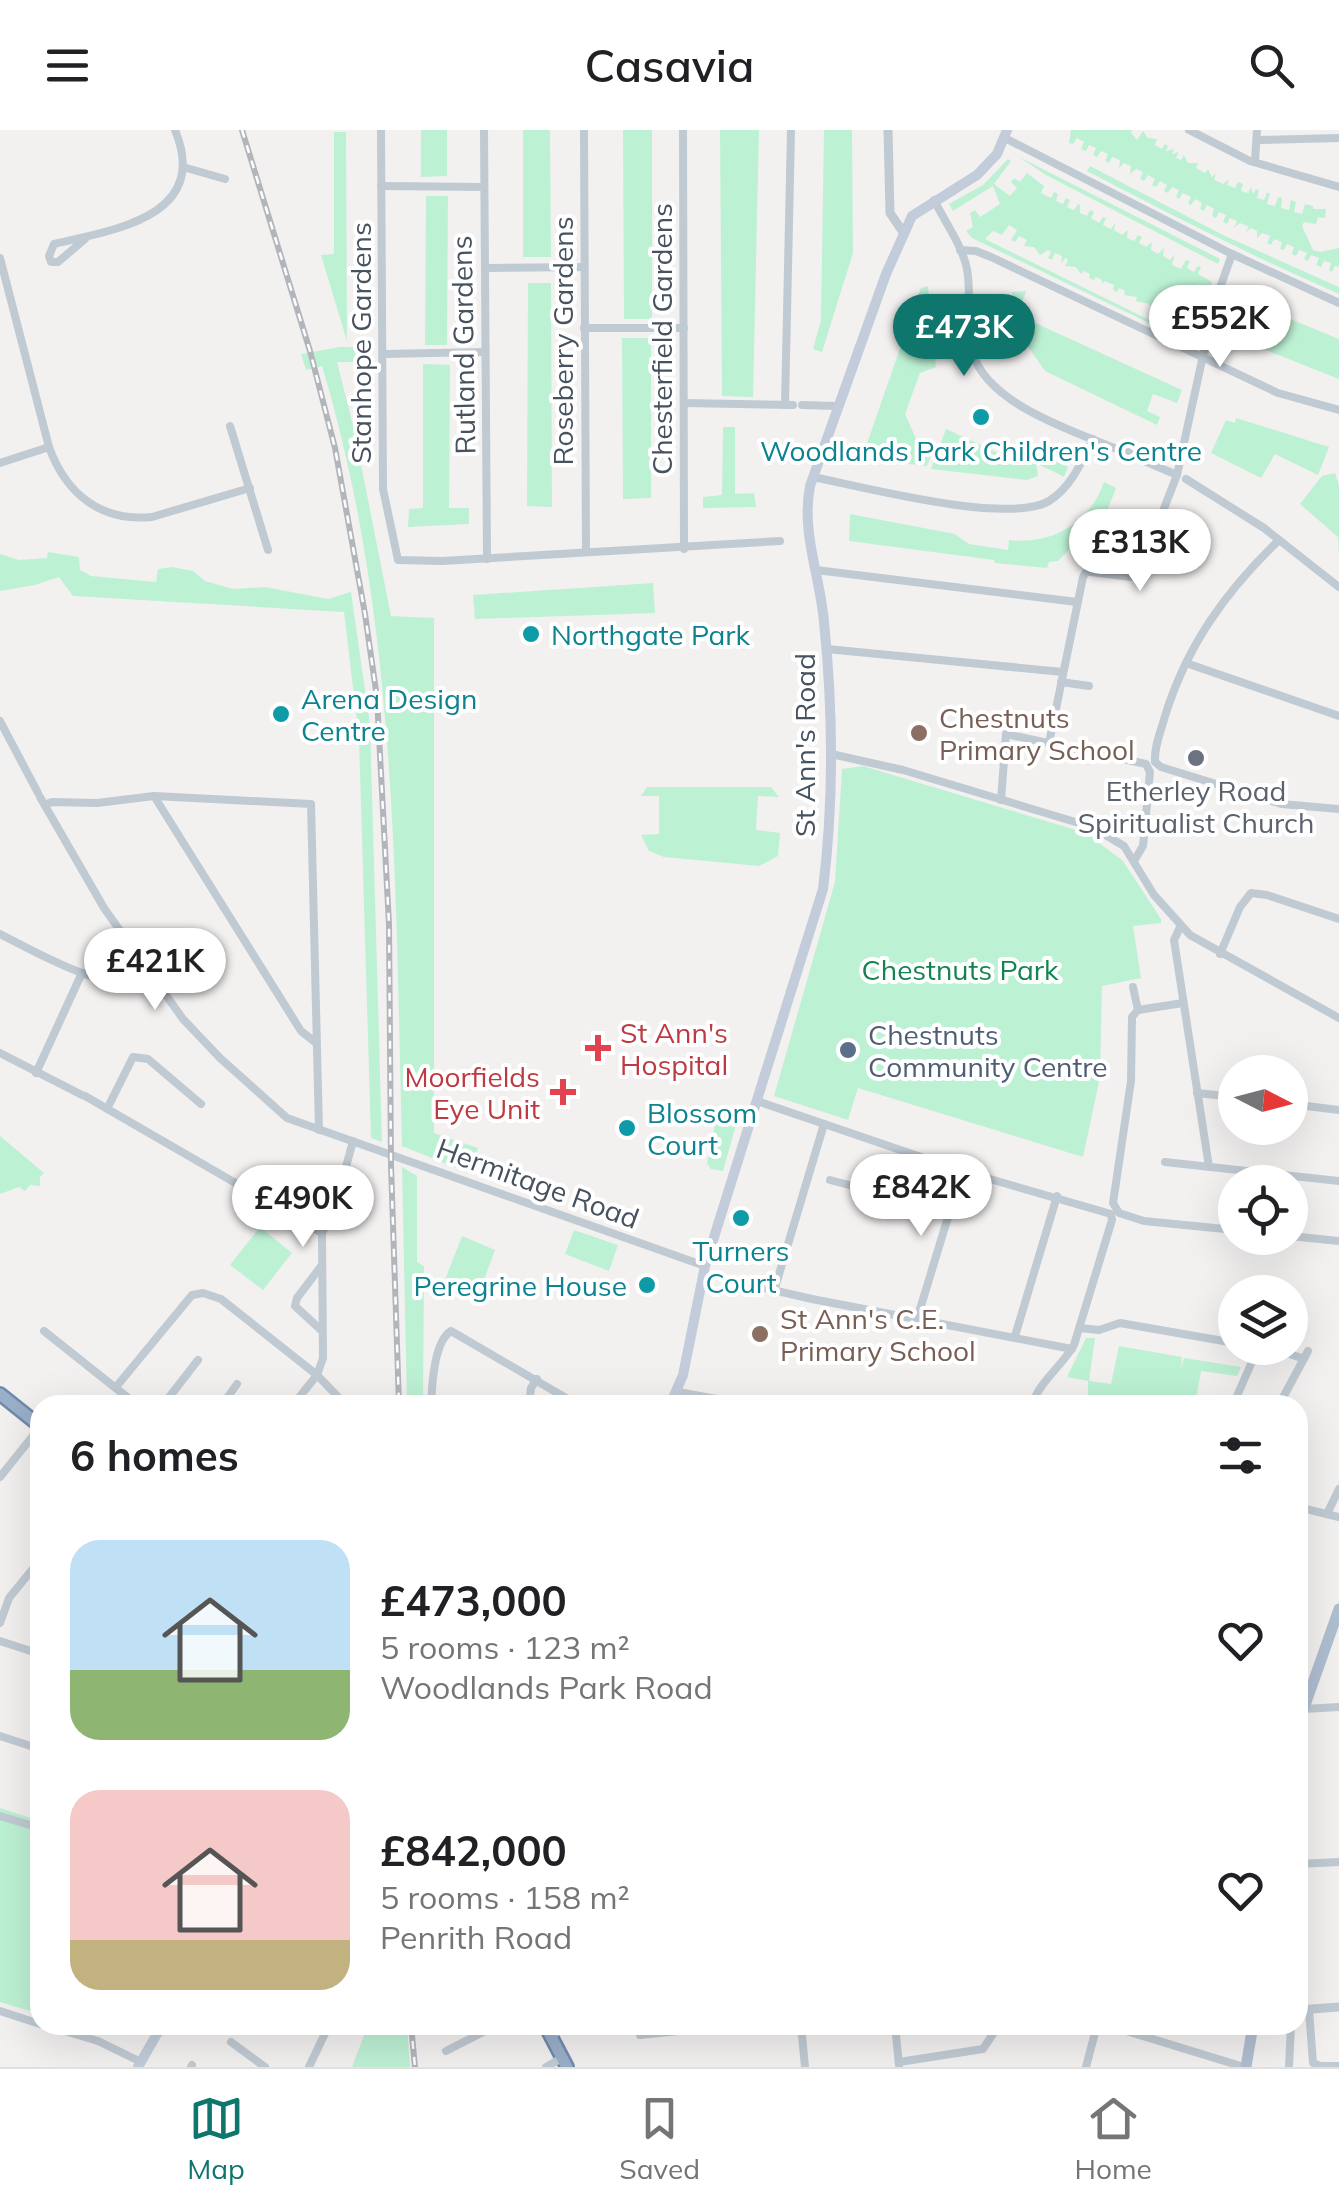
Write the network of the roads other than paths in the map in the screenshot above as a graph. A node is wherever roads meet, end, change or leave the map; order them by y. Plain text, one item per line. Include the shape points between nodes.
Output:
1 (175, 130) edge
2 (382, 130) edge
3 (484, 130) edge
4 (584, 130) edge
5 (683, 130) edge
6 (791, 130) edge
7 (888, 130) edge
8 (1190, 130) edge
9 (1006, 134) edge
10 (1258, 135) edge
11 (1339, 138) edge
12 (1255, 161) junction
13 (183, 166) junction
14 (224, 179) dead end
15 (381, 186) junction
16 (484, 186) junction
17 (1339, 187) edge
18 (934, 200) junction
19 (903, 232) junction
20 (86, 239) junction
21 (960, 250) junction
22 (1232, 254) junction
23 (0, 258) edge
24 (584, 267) junction
25 (485, 268) junction
26 (1339, 302) edge
27 (584, 328) junction
28 (684, 328) junction
29 (486, 352) junction
30 (383, 354) junction
31 (1203, 359) junction
32 (684, 403) junction
33 (794, 405) junction
34 (838, 406) junction
35 (1339, 410) edge
36 (230, 426) dead end
37 (1093, 439) junction
38 (49, 447) junction
39 (0, 463) edge
40 (813, 477) junction
41 (1181, 477) junction
42 (250, 488) junction
43 (1278, 540) junction
44 (780, 541) dead end
45 (684, 548) junction
46 (268, 550) dead end
47 (586, 552) junction
48 (487, 559) junction
49 (816, 570) junction
50 (1339, 587) edge
51 (1078, 602) junction
52 (827, 649) junction
53 (1186, 663) junction
54 (1062, 677) junction
55 (1089, 686) dead end
56 (1339, 716) edge
57 (0, 721) edge
58 (1049, 743) junction
59 (830, 754) junction
60 (1152, 764) junction
61 (154, 796) junction
62 (41, 798) junction
63 (1000, 800) junction
64 (1339, 810) edge
65 (1141, 840) junction
66 (1124, 846) junction
67 (1134, 861) junction
68 (1339, 919) edge
69 (1180, 927) junction
70 (0, 934) edge
71 (1220, 954) junction
72 (81, 974) junction
73 (154, 979) junction
74 (1134, 987) dead end
75 (1183, 1003) junction
76 (1138, 1010) junction
77 (1339, 1018) edge
78 (315, 1042) junction
79 (0, 1052) edge
80 (36, 1073) junction
81 (1197, 1092) junction
82 (1218, 1095) edge
83 (757, 1102) junction
84 (201, 1104) dead end
85 (1308, 1106) edge
86 (107, 1109) junction
87 (1339, 1110) edge
88 (824, 1124) junction
89 (319, 1130) junction
90 (353, 1141) junction
91 (1166, 1162) dead end
92 (1210, 1167) junction
93 (1218, 1168) edge
94 (962, 1171) junction
95 (1308, 1178) edge
96 (830, 1180) dead end
97 (1339, 1181) edge
98 (1057, 1196) junction
99 (949, 1211) junction
100 (1113, 1212) junction
101 (1218, 1228) edge
102 (322, 1233) junction
103 (1308, 1238) edge
104 (1339, 1241) edge
105 (322, 1265) junction
106 (706, 1266) junction
107 (738, 1282) dead end
108 (774, 1291) junction
109 (916, 1319) junction
110 (1080, 1328) junction
111 (322, 1330) junction
112 (44, 1331) dead end
113 (1015, 1336) junction
114 (1218, 1340) edge
115 (1072, 1348) junction
116 (198, 1360) dead end
117 (1251, 1365) edge
118 (1301, 1365) edge
119 (316, 1375) junction
120 (536, 1379) junction
121 (237, 1384) dead end
122 (116, 1387) junction
123 (678, 1392) junction
124 (0, 1394) edge
125 (125, 1395) edge
126 (171, 1395) edge
127 (229, 1395) edge
128 (301, 1395) edge
129 (336, 1395) edge
130 (432, 1395) edge
131 (530, 1395) edge
132 (562, 1395) edge
133 (676, 1395) edge
134 (695, 1395) edge
135 (1035, 1395) edge
136 (1238, 1395) edge
137 (1284, 1395) edge
138 (30, 1418) edge
139 (30, 1439) edge
140 (0, 1477) edge
141 (1339, 1489) edge
142 (1308, 1509) edge
143 (1327, 1514) junction
144 (1339, 1517) edge
145 (30, 1572) edge
146 (1339, 1609) edge
147 (0, 1623) edge
148 (0, 1641) edge
149 (30, 1651) edge
150 (1308, 1692) edge
151 (1339, 1707) edge
152 (1308, 1708) edge
153 (0, 1736) edge
154 (30, 1746) edge
155 (0, 1816) edge
156 (30, 1825) edge
157 (1339, 1862) edge
158 (1308, 1864) edge
159 (1339, 2007) edge
160 (1309, 2010) joint
161 (0, 2011) edge
162 (30, 2020) edge
163 (78, 2035) edge
164 (156, 2035) edge
165 (324, 2035) edge
166 (477, 2035) edge
167 (550, 2035) edge
168 (802, 2035) edge
169 (896, 2035) edge
170 (991, 2035) edge
171 (1094, 2035) edge
172 (1140, 2035) edge
173 (1252, 2035) edge
174 (1291, 2035) edge
175 (230, 2042) dead end
176 (446, 2051) dead end
177 (565, 2063) edge
178 (139, 2064) edge
179 (899, 2065) edge
180 (1339, 2066) edge
181 (265, 2067) edge
182 (309, 2067) edge
183 (546, 2067) edge
184 (805, 2067) edge
185 (1086, 2067) edge
186 (1246, 2067) edge
187 (1289, 2067) edge

1 - 13 street
2 - 15 street, Stanhope Gardens
3 - 16 street, Rutland Gardens
4 - 24 street, Roseberry Gardens
5 - 28 street, Chesterfield Gardens
6 - 33 street
7 - 19 street via 890,213
8 - 12 street
9 - 18 main road, St Ann's Road via 977,175
9 - 22 street
10 - 11 street
10 - 12 street
12 - 17 street
13 - 14 street
13 - 20 street via 176,190 160,209
15 - 16 street
15 - 30 street, Stanhope Gardens
16 - 25 street, Rutland Gardens
18 - 19 main road, St Ann's Road
18 - 21 street
19 - 34 main road, St Ann's Road
20 - 20 street via 55,264 51,262 54,244
21 - 31 street via 991,257
21 - 37 street via 981,370 1016,404
22 - 26 street
22 - 31 street
23 - 38 street
24 - 25 street
24 - 27 street, Roseberry Gardens
25 - 29 street, Rutland Gardens
27 - 28 street
27 - 47 street, Roseberry Gardens
28 - 32 street, Chesterfield Gardens
29 - 30 street
29 - 48 street, Rutland Gardens
30 - 48 street, Stanhope Gardens via 384,489 394,555 402,562
31 - 35 street via 1278,394
31 - 41 street
32 - 33 street
32 - 45 street, Chesterfield Gardens
33 - 34 street
34 - 40 main road, St Ann's Road
36 - 42 street
37 - 40 street via 1060,493 1031,508 987,508
37 - 41 street via 1128,460 1136,457
38 - 39 street
38 - 42 street via 72,490 108,515 152,518
40 - 49 main road, St Ann's Road via 806,520
41 - 43 street
41 - 51 street via 1139,573 1086,572
42 - 46 street
43 - 50 street
43 - 53 street via 1217,607
44 - 45 street
45 - 47 street
47 - 48 street
49 - 51 street
49 - 52 main road, St Ann's Road
51 - 54 street
52 - 54 street
52 - 59 main road, St Ann's Road
53 - 56 street
53 - 60 street
54 - 55 street
54 - 58 street
57 - 62 street, Hermitage Road
58 - 60 street
58 - 63 street via 1006,734
59 - 63 street
59 - 83 main road, St Ann's Road via 823,889
60 - 64 street via 1282,804
60 - 65 street
61 - 62 street via 97,804
61 - 78 street via 302,1032
61 - 78 street via 311,804
62 - 73 street, Hermitage Road via 88,884
63 - 66 street via 1092,827
65 - 66 street
65 - 67 street
66 - 67 street
67 - 69 street
68 - 71 street via 1251,893
69 - 71 street
69 - 75 street via 1174,940
70 - 72 street
71 - 77 street
72 - 73 street
72 - 80 street
73 - 89 street, Hermitage Road via 254,1089 287,1118
74 - 76 street
75 - 76 street
75 - 81 street
76 - 100 street via 1132,1017 1131,1081
78 - 89 street
79 - 80 street
80 - 86 street
81 - 82 street
81 - 92 street
83 - 88 street
83 - 106 main road, St Ann's Road
84 - 86 street via 134,1056
85 - 87 street
86 - 102 street
88 - 94 street
88 - 108 street
89 - 90 street, Hermitage Road
90 - 102 street
90 - 106 street, Hermitage Road
91 - 92 street
92 - 93 street
94 - 98 street
94 - 99 street
95 - 97 street
96 - 99 street
98 - 100 street
98 - 113 street
99 - 109 street
100 - 101 street
100 - 110 street
102 - 105 street
103 - 104 street
105 - 111 street
105 - 111 street via 295,1306
106 - 123 main road, St Ann's Road
107 - 108 street
108 - 109 street
109 - 113 street
110 - 114 street via 1120,1322
110 - 115 street
111 - 119 street
112 - 122 street
113 - 115 street
115 - 135 street
116 - 126 street
117 - 136 street
118 - 137 street
119 - 122 street via 221,1299 198,1292
119 - 128 street
119 - 129 street
120 - 130 street via 451,1331 438,1347
120 - 131 street
120 - 132 street
121 - 127 street
122 - 125 street
123 - 133 main road, St Ann's Road
123 - 134 street
124 - 138 highway
139 - 140 street
141 - 143 street
142 - 143 street
143 - 144 street
145 - 147 street
146 - 150 main road
148 - 149 street
151 - 152 street
153 - 154 street
155 - 156 street
157 - 158 street
159 - 160 street
160 - 180 street via 1313,2063
161 - 162 street
163 - 178 street
164 - 178 main road
165 - 182 street
166 - 176 street
167 - 177 highway
168 - 184 street
169 - 179 street
170 - 179 street via 982,2049
171 - 185 street
172 - 186 street
173 - 186 main road
174 - 187 street
175 - 181 street
177 - 183 street

